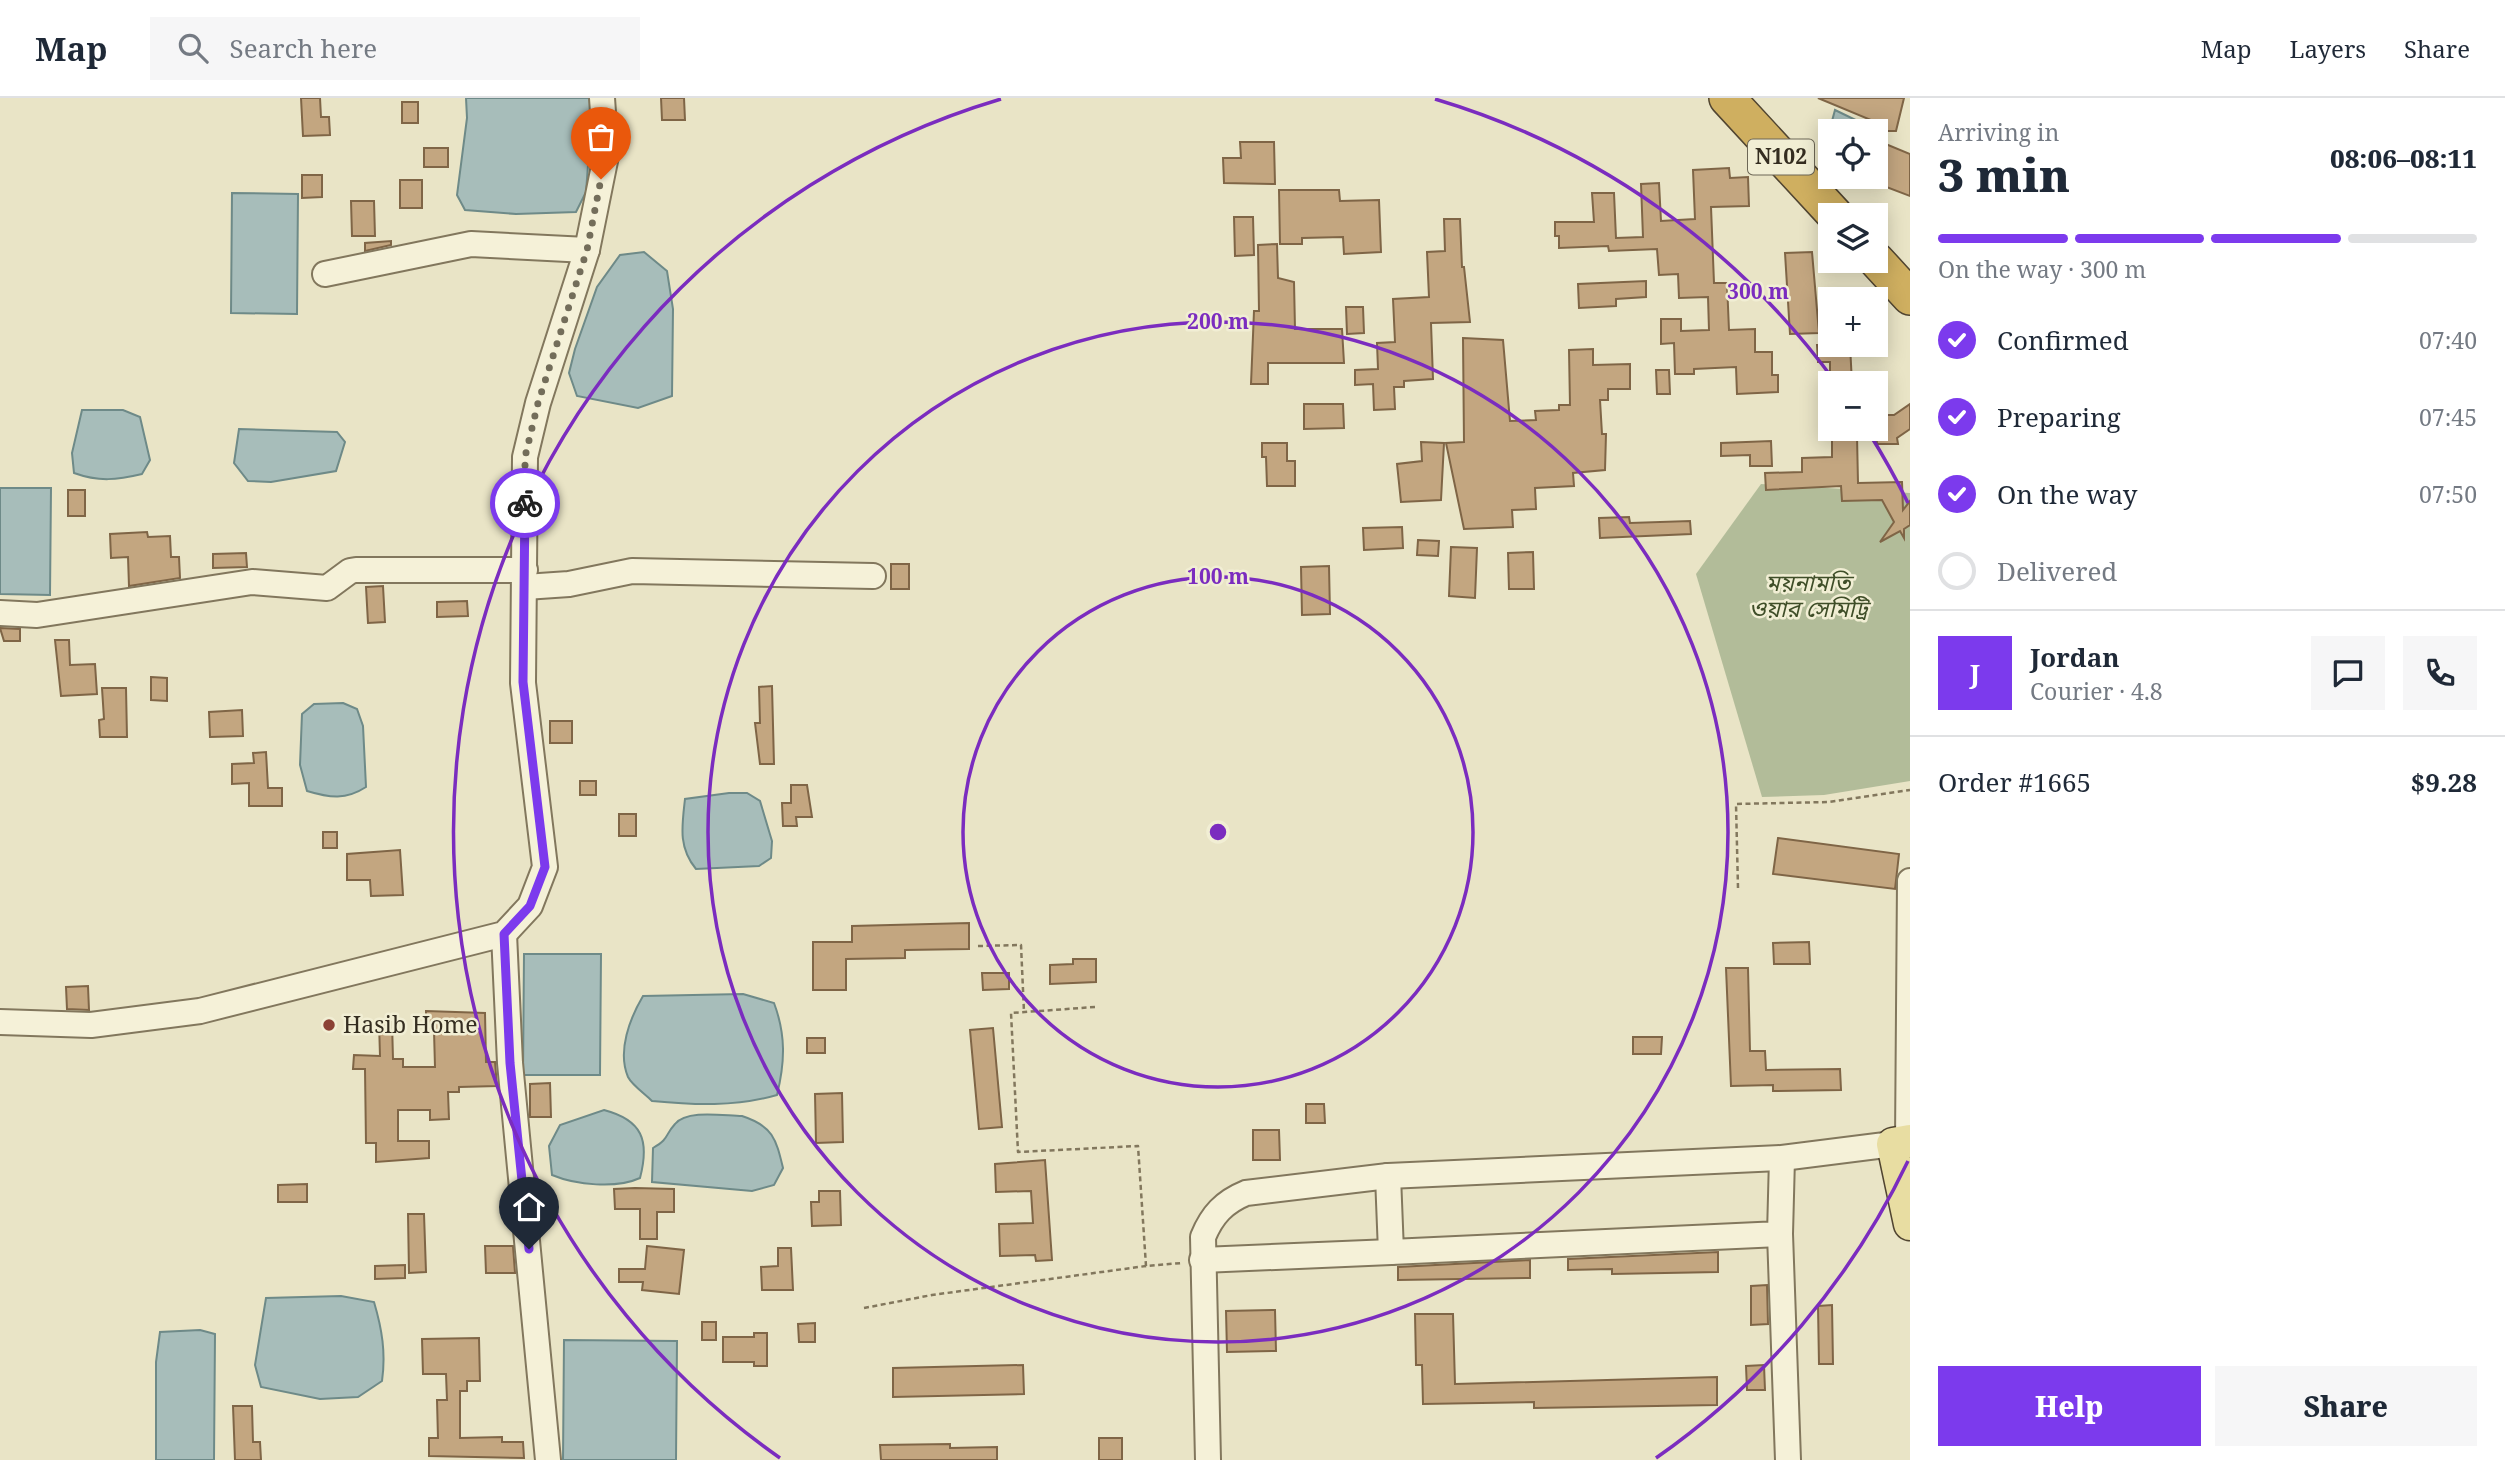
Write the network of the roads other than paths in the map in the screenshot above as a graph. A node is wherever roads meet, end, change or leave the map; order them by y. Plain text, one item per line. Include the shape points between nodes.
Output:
1 (602, 98) edge
2 (1727, 98) edge
3 (1824, 203) edge
4 (587, 250) junction
5 (1888, 273) edge
6 (326, 274) dead end
7 (1910, 297) edge
8 (873, 576) dead end
9 (525, 579) junction
10 (0, 613) edge
11 (1910, 881) edge
12 (504, 934) junction
13 (0, 1022) edge
14 (1904, 1142) edge
15 (1782, 1158) junction
16 (1388, 1176) junction
17 (1910, 1224) edge
18 (1780, 1234) junction
19 (1391, 1252) junction
20 (1202, 1260) junction
21 (548, 1460) edge
22 (1208, 1460) edge
23 (1788, 1460) edge

1 - 4 street via 606,156
2 - 3 highway, N102
4 - 6 street via 471,244
4 - 9 street via 525,457
5 - 7 highway
8 - 9 street via 632,571 569,584
9 - 10 street via 356,570 327,588 252,582 23,617
9 - 12 street via 523,682 545,867 530,906
11 - 14 street
12 - 13 street via 200,1011 91,1025
12 - 21 street via 510,1063
14 - 15 street
14 - 17 main road
15 - 16 street
15 - 18 street
16 - 19 street
16 - 20 street via 1247,1193 1227,1201 1206,1229
18 - 19 street
18 - 23 street
19 - 20 street
20 - 22 street

